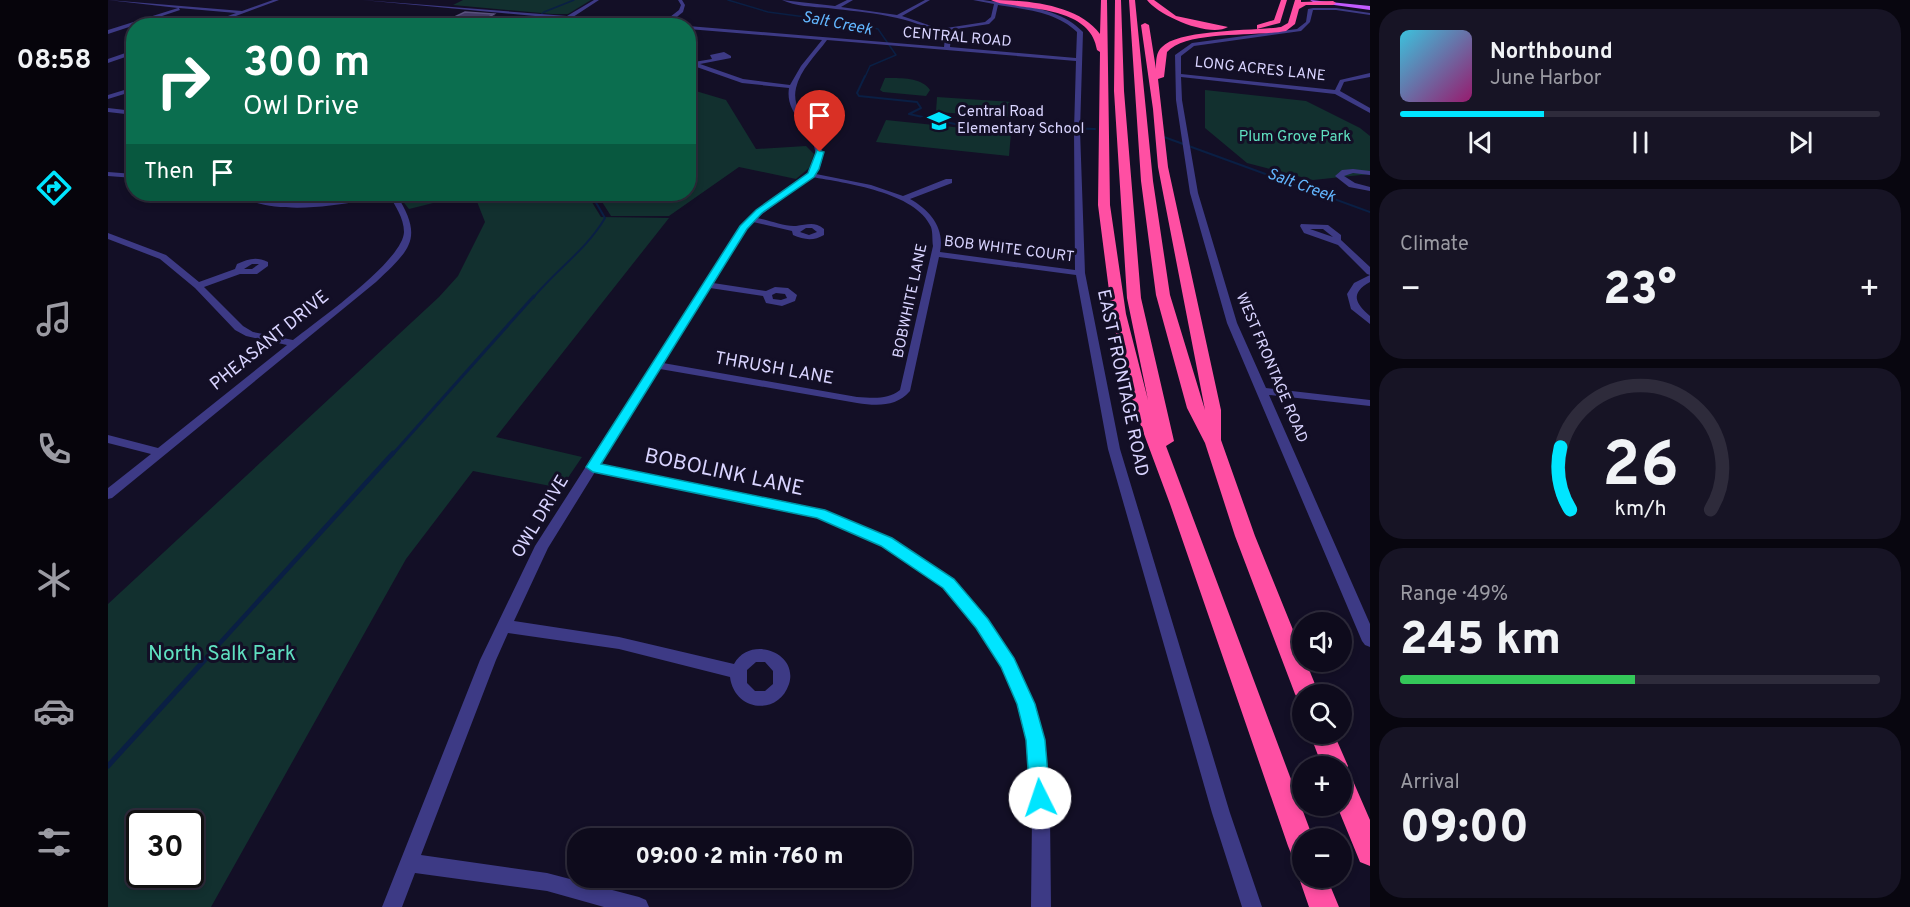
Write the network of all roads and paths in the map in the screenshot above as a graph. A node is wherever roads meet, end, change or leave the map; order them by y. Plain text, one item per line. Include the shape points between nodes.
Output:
1 (108, 0) edge
2 (278, 0) edge
3 (364, 0) edge
4 (597, 0) edge
5 (681, 0) edge
6 (784, 0) edge
7 (851, 0) edge
8 (928, 0) edge
9 (975, 0) edge
10 (1104, 0) edge
11 (1118, 0) edge
12 (1132, 0) edge
13 (1143, 0) edge
14 (1150, 0) edge
15 (1313, 0) edge
16 (1358, 0) edge
17 (1282, 1) edge
18 (1334, 1) edge
19 (127, 2) junction
20 (995, 2) edge
21 (1297, 4) edge
22 (1370, 5) edge
23 (184, 7) junction
24 (108, 8) edge
25 (835, 8) junction
26 (241, 12) junction
27 (1370, 14) edge
28 (569, 17) junction
29 (896, 17) junction
30 (151, 18) edge
31 (225, 18) edge
32 (581, 18) edge
33 (672, 18) edge
34 (126, 26) edge
35 (696, 28) edge
36 (941, 30) junction
37 (108, 32) edge
38 (825, 39) junction
39 (946, 49) junction
40 (126, 55) edge
41 (715, 58) dead end
42 (1079, 60) junction
43 (1104, 60) junction
44 (108, 61) edge
45 (696, 62) edge
46 (696, 65) edge
47 (1178, 75) junction
48 (1370, 75) edge
49 (792, 87) junction
50 (126, 91) edge
51 (1337, 92) junction
52 (108, 97) edge
53 (1158, 109) junction
54 (108, 110) edge
55 (1370, 111) edge
56 (126, 112) edge
57 (1370, 173) edge
58 (108, 174) edge
59 (126, 175) edge
60 (811, 175) junction
61 (949, 181) dead end
62 (1370, 189) edge
63 (903, 199) junction
64 (266, 201) edge
65 (341, 201) edge
66 (397, 201) edge
67 (751, 219) junction
68 (797, 229) dead end
69 (108, 236) edge
70 (1337, 240) dead end
71 (934, 254) junction
72 (239, 271) dead end
73 (1370, 272) edge
74 (1080, 273) junction
75 (1370, 278) edge
76 (706, 285) junction
77 (198, 286) junction
78 (766, 294) dead end
79 (1370, 321) edge
80 (294, 343) junction
81 (657, 365) junction
82 (1264, 391) junction
83 (887, 402) joint
84 (1370, 403) edge
85 (108, 439) edge
86 (1214, 443) junction
87 (159, 452) junction
88 (593, 467) junction
89 (108, 495) edge
90 (1180, 504) junction
91 (504, 626) junction
92 (1370, 641) edge
93 (737, 672) dead end
94 (1302, 684) edge
95 (1352, 809) edge
96 (1296, 828) edge
97 (1370, 852) edge
98 (410, 863) junction
99 (1317, 888) edge
100 (392, 907) edge
101 (639, 907) edge
102 (1041, 907) edge
103 (1252, 907) edge
104 (1324, 907) edge

1 - 19 street
2 - 26 street
3 - 28 street
4 - 28 street
5 - 33 street via 681,11
6 - 25 street
7 - 25 street
8 - 29 street
9 - 20 street, EAST FRONTAGE ROAD
10 - 43 highway
11 - 90 highway via 1119,90 1134,298
12 - 86 highway via 1147,181 1163,295 1195,408
13 - 53 highway
14 - 17 highway via 1158,10 1174,17 1234,28 1273,23
15 - 18 main road
16 - 22 street
18 - 21 highway
18 - 22 main road
19 - 23 street
19 - 24 street
20 - 36 street via 993,18 987,23
20 - 42 street, EAST FRONTAGE ROAD via 1073,24 1080,34
20 - 43 highway via 1058,12 1084,22 1098,36
21 - 53 highway via 1291,24 1282,29 1198,37 1169,45 1162,54
23 - 26 street
23 - 30 street
25 - 29 street
26 - 31 street
27 - 47 street, WEST FRONTAGE ROAD via 1313,9 1308,22 1299,30 1192,45 1178,55
28 - 32 street
29 - 36 street
34 - 37 street
35 - 38 street, CENTRAL ROAD
36 - 39 street via 948,36
38 - 39 street, CENTRAL ROAD
38 - 49 street
39 - 42 street, CENTRAL ROAD
40 - 44 street
41 - 45 street
42 - 74 street, EAST FRONTAGE ROAD
43 - 90 highway via 1104,205 1119,314 1136,391
46 - 49 street via 742,81
47 - 51 street, LONG ACRES LANE
47 - 82 street, WEST FRONTAGE ROAD via 1184,142 1199,217 1232,323
48 - 51 street via 1342,81
49 - 60 street via 794,109 815,137 820,152
50 - 52 street
51 - 55 street, LONG ACRES LANE
53 - 86 highway via 1163,167 1213,410
54 - 56 street
57 - 62 street via 1339,174 1345,183
58 - 59 street
60 - 63 street, BOBWHITE LANE via 861,184
60 - 67 street, OWL DRIVE
61 - 63 street
63 - 71 street, BOBWHITE LANE via 933,223 939,235
64 - 65 street via 317,205
66 - 80 street, PHEASANT DRIVE via 404,211 409,233 400,254
67 - 68 street
67 - 76 street, OWL DRIVE
69 - 77 street via 163,257
70 - 73 street
71 - 74 street, BOB WHITE COURT
71 - 83 street, BOBWHITE LANE via 905,391
72 - 77 street
74 - 103 street, EAST FRONTAGE ROAD via 1114,449
75 - 79 street via 1357,285 1352,294 1354,307
76 - 78 street
76 - 81 street, OWL DRIVE
77 - 80 street via 239,328
80 - 87 street, PHEASANT DRIVE
81 - 83 street, THRUSH LANE
81 - 88 street, OWL DRIVE
82 - 84 street
82 - 92 street, WEST FRONTAGE ROAD
85 - 87 street
86 - 94 highway
87 - 89 street, PHEASANT DRIVE
88 - 91 street, OWL DRIVE via 542,546
88 - 102 street, BOBOLINK LANE via 820,514 887,542 948,584 982,624 1007,663 1026,704 1036,740
90 - 96 highway
91 - 93 street via 619,643
91 - 98 street, OWL DRIVE
95 - 97 highway
98 - 100 street, OWL DRIVE
98 - 101 street via 547,882
99 - 104 highway

